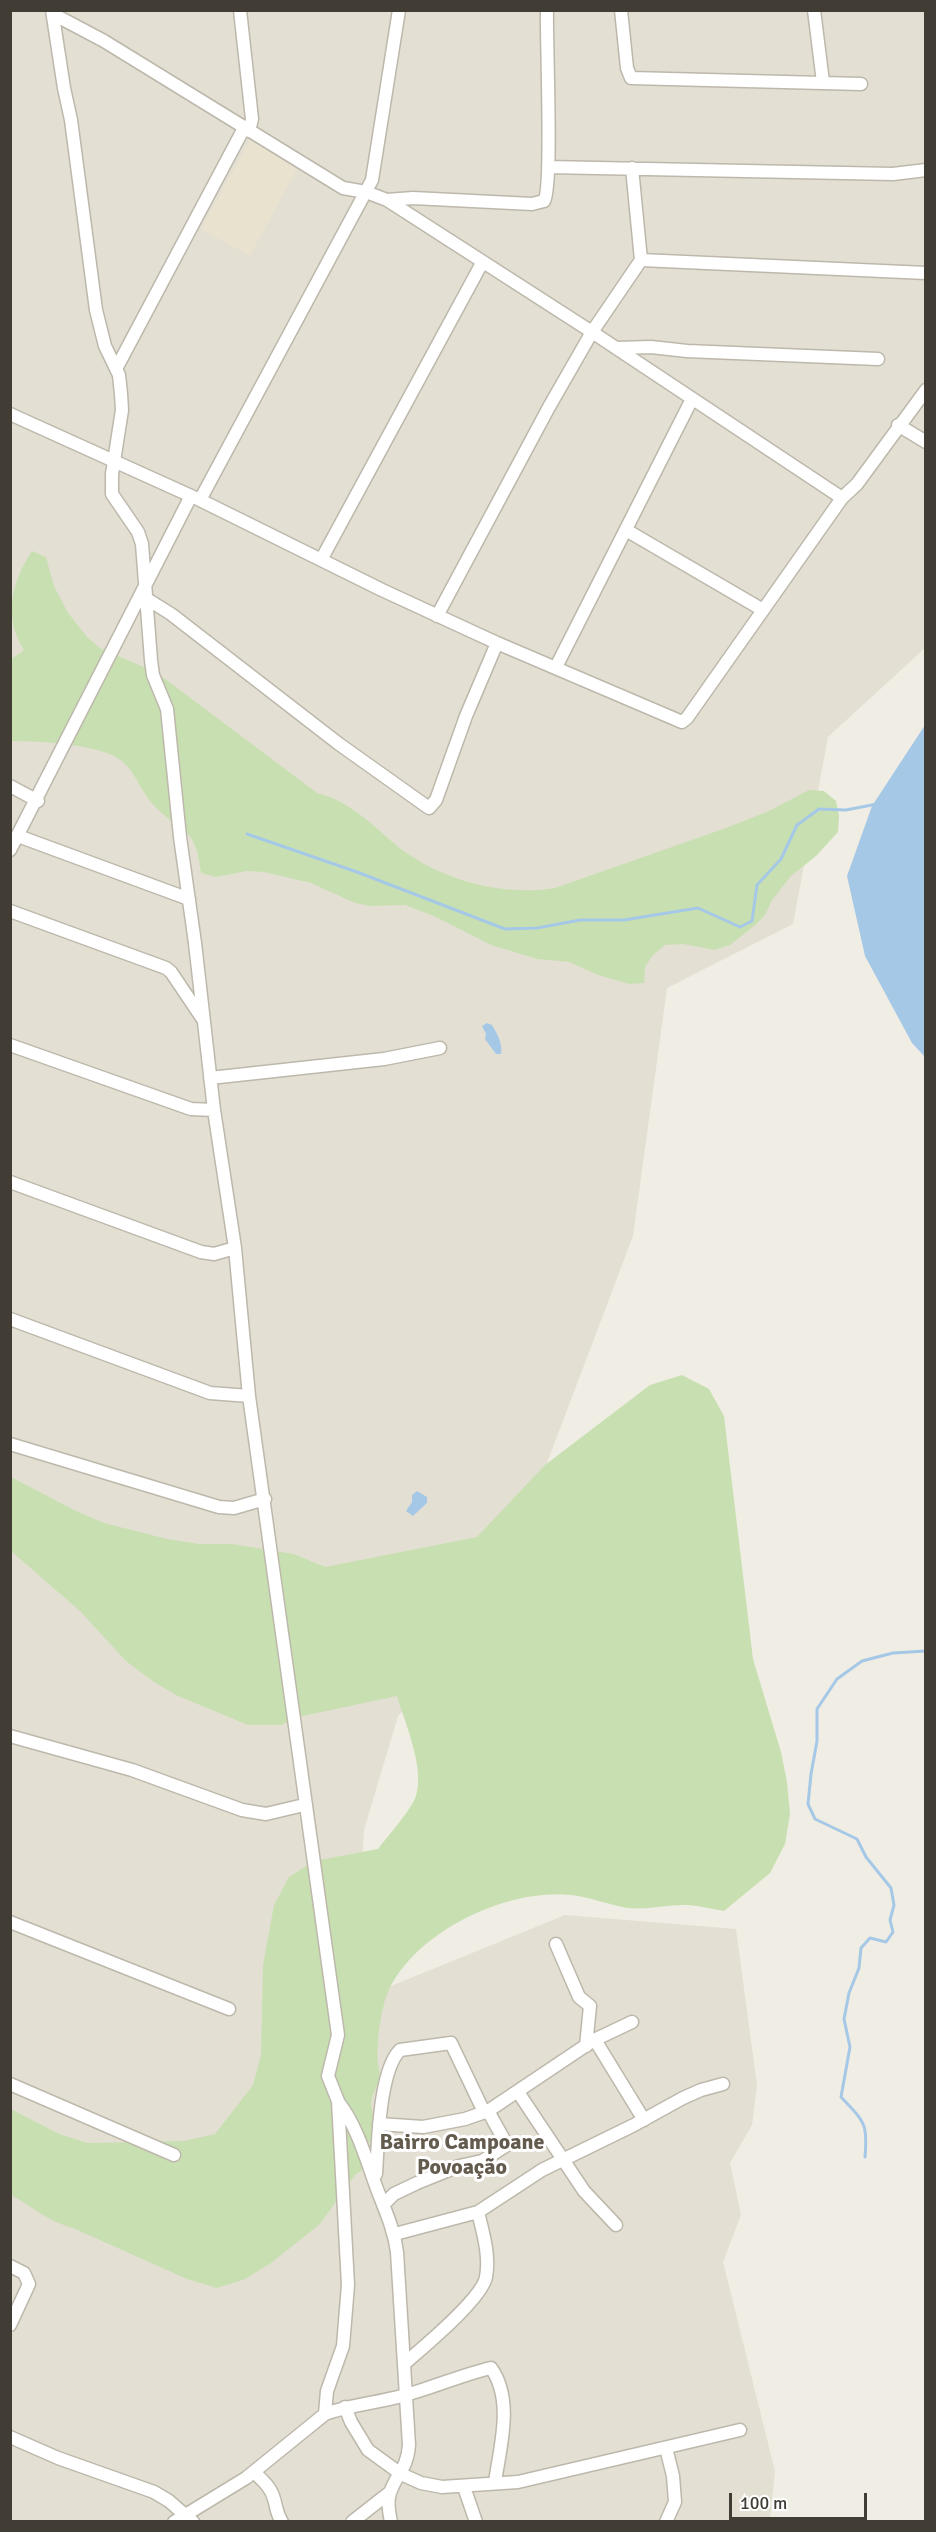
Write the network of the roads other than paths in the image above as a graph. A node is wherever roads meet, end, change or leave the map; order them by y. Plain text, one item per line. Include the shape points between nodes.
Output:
1 (240, 10) edge
2 (399, 10) edge
3 (547, 10) edge
4 (621, 10) edge
5 (814, 10) edge
6 (53, 12) edge
7 (823, 82) junction
8 (861, 84) dead end
9 (247, 130) junction
10 (548, 167) junction
11 (632, 168) junction
12 (926, 170) edge
13 (366, 192) junction
14 (387, 200) junction
15 (641, 260) junction
16 (482, 262) junction
17 (926, 273) edge
18 (592, 332) junction
19 (616, 348) junction
20 (878, 359) dead end
21 (116, 369) junction
22 (926, 390) edge
23 (692, 399) junction
24 (10, 414) edge
25 (898, 425) junction
26 (926, 442) edge
27 (115, 463) junction
28 (195, 498) junction
29 (842, 498) junction
30 (626, 530) junction
31 (321, 560) junction
32 (146, 583) junction
33 (147, 599) junction
34 (763, 610) junction
35 (437, 616) junction
36 (497, 643) junction
37 (556, 667) junction
38 (10, 786) edge
39 (38, 801) junction
40 (18, 836) junction
41 (10, 850) edge
42 (189, 899) junction
43 (10, 910) edge
44 (204, 1021) junction
45 (10, 1045) edge
46 (440, 1048) dead end
47 (210, 1078) junction
48 (214, 1110) junction
49 (10, 1182) edge
50 (235, 1248) junction
51 (10, 1319) edge
52 (249, 1396) junction
53 (10, 1443) edge
54 (265, 1499) junction
55 (10, 1736) edge
56 (304, 1805) junction
57 (10, 1922) edge
58 (556, 1944) dead end
59 (230, 2009) dead end
60 (632, 2022) dead end
61 (591, 2043) junction
62 (10, 2084) edge
63 (723, 2085) dead end
64 (518, 2092) junction
65 (338, 2101) junction
66 (486, 2112) junction
67 (644, 2120) junction
68 (379, 2124) junction
69 (174, 2155) dead end
70 (564, 2159) junction
71 (376, 2185) junction
72 (383, 2205) junction
73 (478, 2212) junction
74 (616, 2225) dead end
75 (395, 2234) junction
76 (10, 2266) edge
77 (10, 2325) edge
78 (404, 2364) junction
79 (404, 2395) junction
80 (345, 2407) junction
81 (326, 2414) junction
82 (740, 2430) dead end
83 (10, 2437) edge
84 (666, 2448) junction
85 (254, 2472) junction
86 (401, 2474) junction
87 (495, 2482) junction
88 (464, 2487) junction
89 (389, 2493) junction
90 (184, 2519) edge
91 (282, 2522) edge
92 (352, 2522) edge
93 (390, 2522) edge
94 (476, 2522) edge
95 (666, 2522) edge

1 - 9 street via 252,119
2 - 13 street via 375,171
3 - 10 street
4 - 7 street via 631,78
5 - 7 street
6 - 9 street
6 - 21 street via 96,310 105,346
7 - 8 street
9 - 13 street via 343,188
9 - 21 street
10 - 11 street
10 - 14 street via 547,197 538,204
11 - 12 street via 893,174
11 - 15 street
13 - 14 street
13 - 28 street
14 - 16 street
15 - 17 street
15 - 18 street
16 - 18 street
16 - 31 street
18 - 19 street
18 - 35 street
19 - 20 street via 651,346
19 - 23 street
21 - 27 street via 122,410
22 - 25 street
23 - 29 street
23 - 30 street
24 - 27 street
25 - 26 street
25 - 29 street via 857,484
27 - 28 street
27 - 32 street via 112,494 140,537
28 - 31 street
28 - 32 street
29 - 34 street
30 - 34 street
30 - 37 street
31 - 35 street
32 - 33 street
32 - 39 street
33 - 36 street via 429,808 436,800
33 - 42 street via 153,675 167,709
34 - 37 street via 682,722
35 - 36 street
36 - 37 street
38 - 39 street
39 - 40 street
40 - 41 street
40 - 42 street
42 - 44 street
43 - 44 street via 166,968
44 - 47 street
45 - 48 street via 191,1109
46 - 47 street via 384,1059
47 - 48 street
48 - 50 street
49 - 50 street via 201,1252 214,1254
50 - 52 street
51 - 52 street via 210,1393
52 - 54 street
53 - 54 street via 219,1508
54 - 56 street
55 - 56 street via 132,1770 248,1812 266,1814
56 - 65 street via 336,2012 338,2035 328,2076
57 - 59 street
58 - 61 street via 579,1997 590,2006
60 - 61 street
61 - 64 street
61 - 67 street
62 - 69 street
63 - 67 street via 701,2090
64 - 66 street
64 - 70 street
65 - 71 street via 350,2117
65 - 81 street via 348,2285 343,2346 327,2391
66 - 68 street via 423,2127
66 - 68 street via 451,2043 406,2048 393,2059
66 - 72 street via 507,2145 482,2161 459,2166 394,2194
67 - 70 street
68 - 71 street
70 - 73 street
70 - 74 street via 584,2191
71 - 72 street
72 - 75 street
73 - 75 street
73 - 78 street via 487,2251 486,2278 454,2319
75 - 78 street
76 - 77 street via 24,2273 29,2284
78 - 79 street
79 - 80 street
79 - 86 street via 409,2445 408,2460
79 - 87 street via 491,2368 502,2393 503,2415
80 - 81 street
80 - 86 street via 368,2450
81 - 85 street
82 - 84 street
83 - 90 street via 154,2492 169,2500
84 - 87 street via 518,2482
84 - 95 street via 675,2502
85 - 90 street
85 - 91 street via 267,2484
86 - 88 street via 421,2483
86 - 89 street
87 - 88 street
88 - 94 street
89 - 92 street
89 - 93 street

